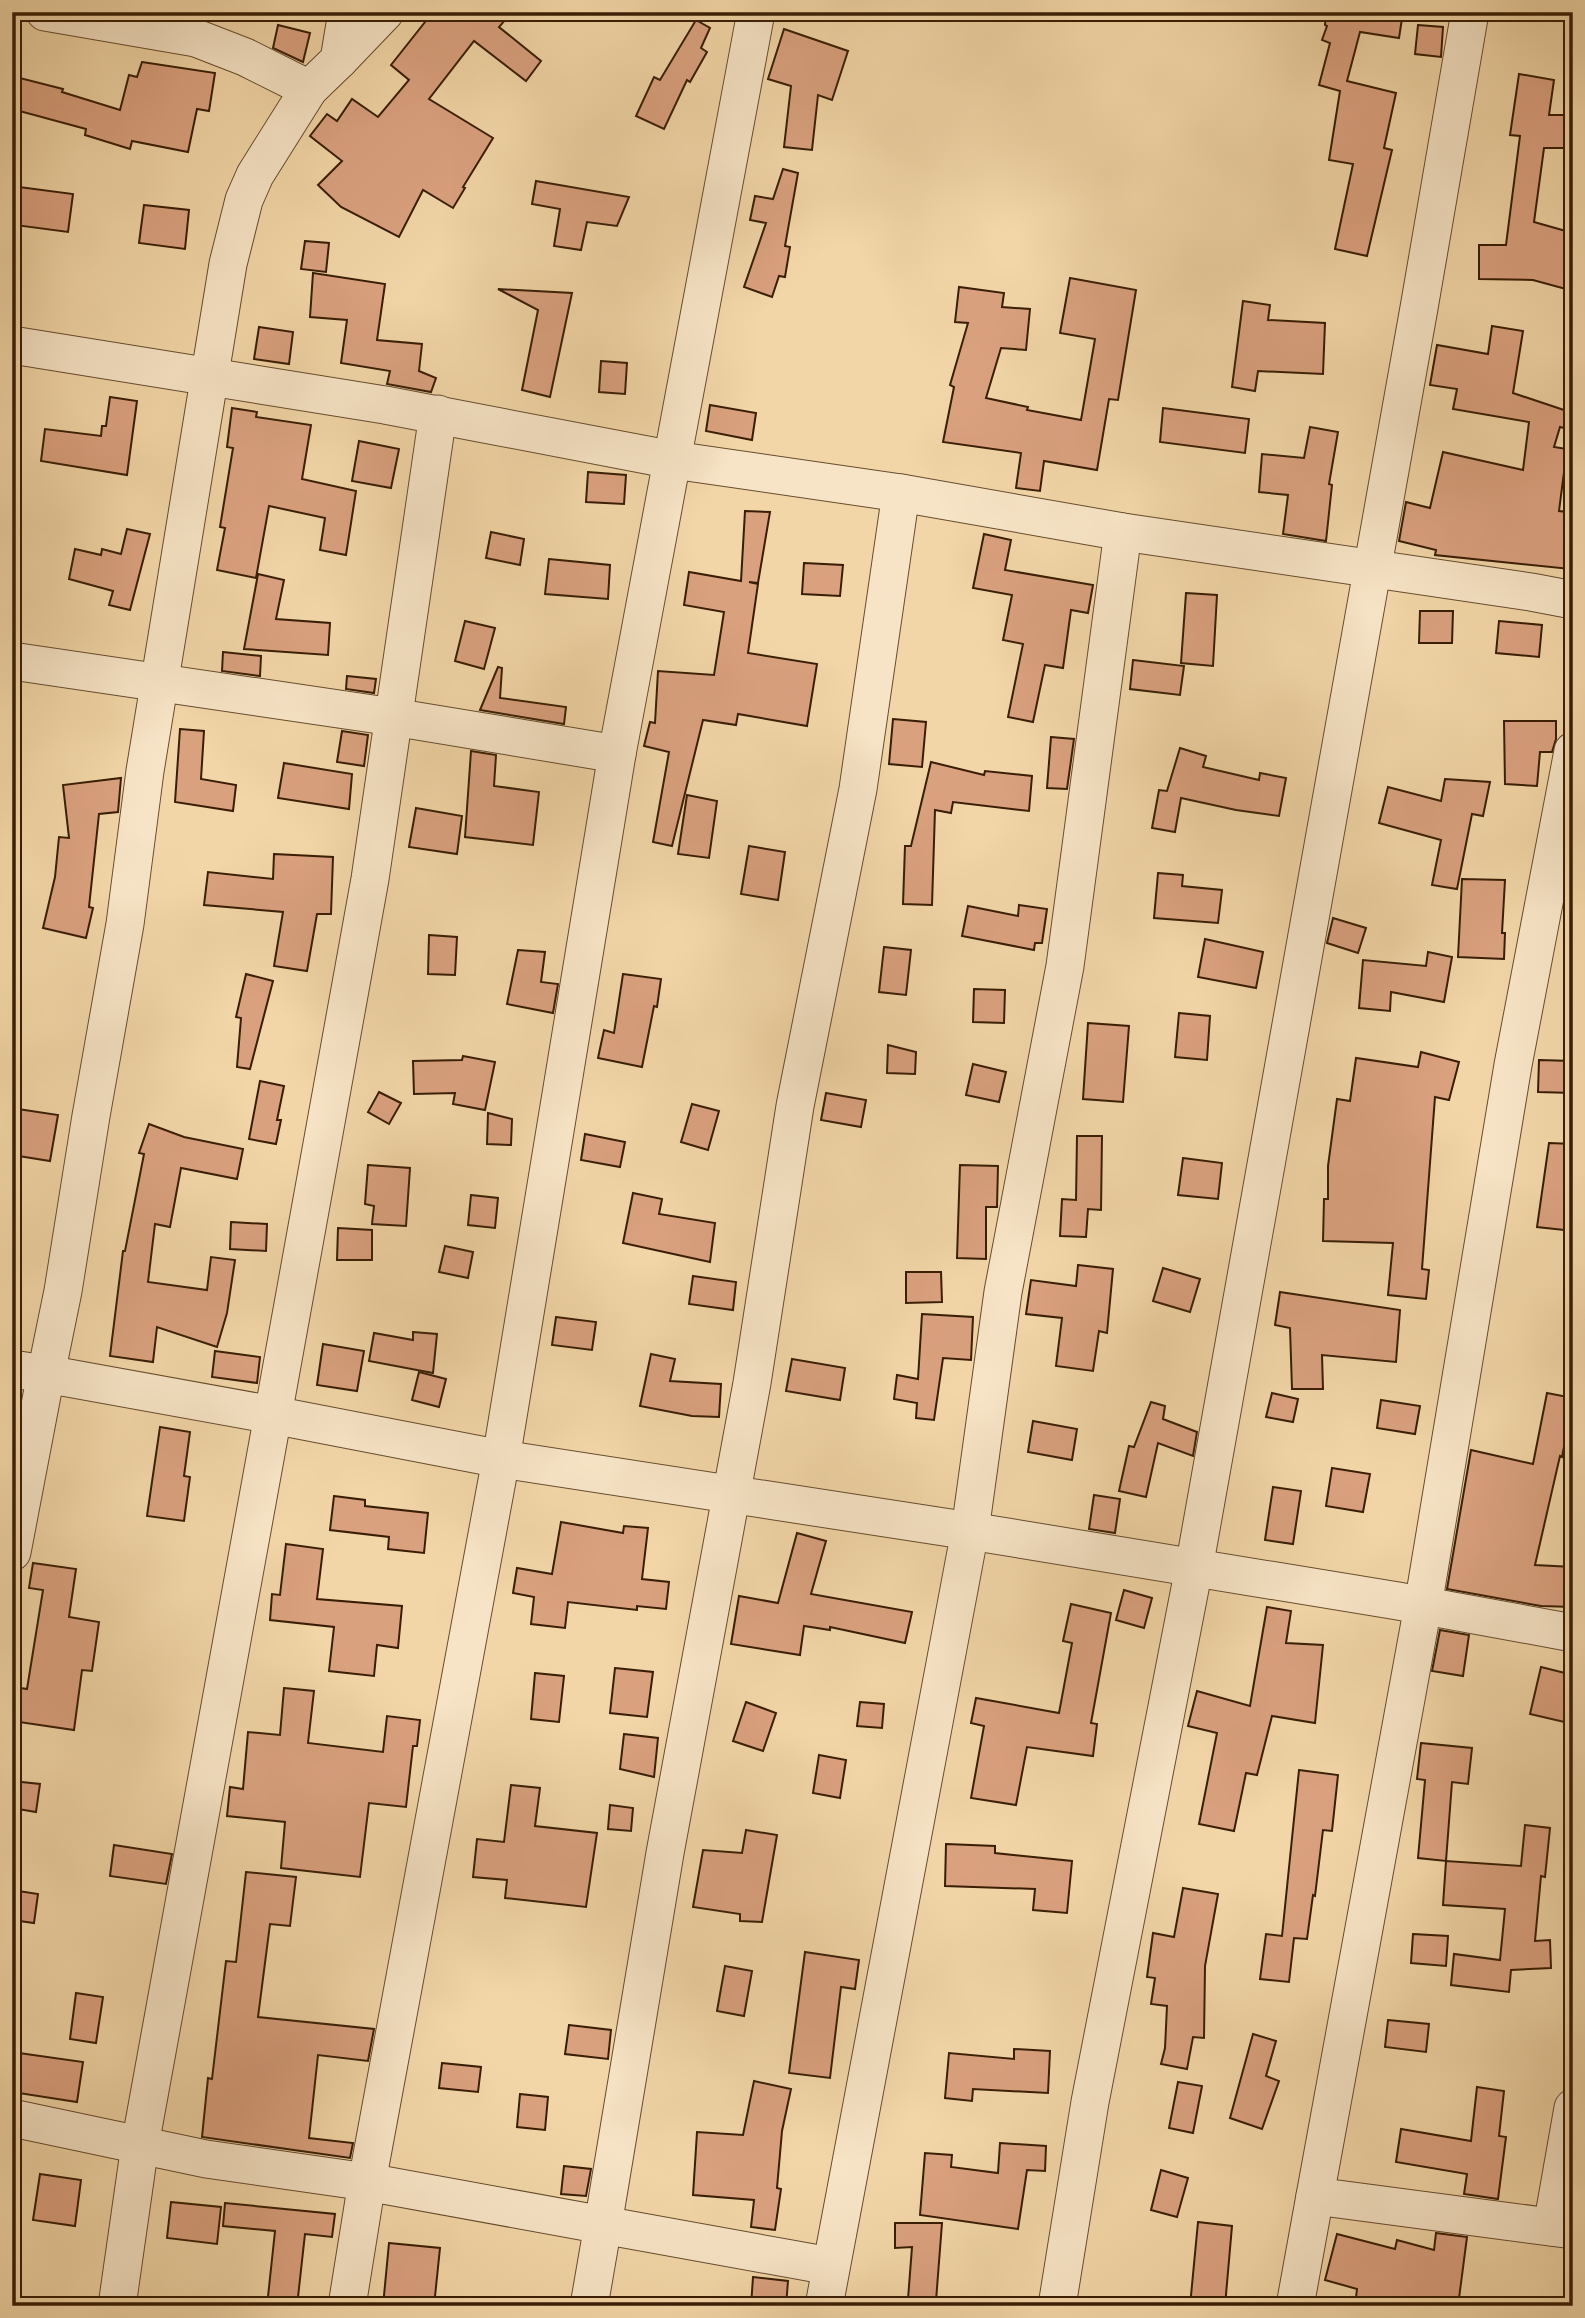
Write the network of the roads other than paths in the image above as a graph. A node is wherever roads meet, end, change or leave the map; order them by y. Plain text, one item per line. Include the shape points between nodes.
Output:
1 (45, 12) edge
2 (347, 12) edge
3 (385, 12) edge
4 (756, 12) edge
5 (1470, 12) edge
6 (338, 60) junction
7 (309, 89) junction
8 (12, 345) edge
9 (211, 376) junction
10 (438, 414) junction
11 (673, 460) junction
12 (901, 493) junction
13 (1123, 532) junction
14 (1373, 568) junction
15 (1573, 600) edge
16 (12, 661) edge
17 (160, 682) junction
18 (393, 717) junction
19 (1573, 751) edge
20 (617, 754) junction
21 (29, 1372) edge
22 (273, 1415) junction
23 (501, 1459) junction
24 (732, 1494) junction
25 (970, 1531) junction
26 (12, 1552) edge
27 (1194, 1568) junction
28 (1423, 1606) junction
29 (1573, 1633) edge
30 (1573, 2108) edge
31 (12, 2118) edge
32 (140, 2145) junction
33 (367, 2182) junction
34 (1315, 2196) junction
35 (603, 2225) junction
36 (1562, 2228) edge
37 (831, 2266) junction
38 (117, 2306) edge
39 (347, 2306) edge
40 (589, 2306) edge
41 (824, 2306) edge
42 (1058, 2306) edge
43 (1295, 2306) edge

1 - 7 street via 196,38
2 - 6 street
3 - 6 street
4 - 11 street
5 - 14 street
6 - 7 street
7 - 9 street via 244,200 228,264
8 - 9 street
9 - 10 street
9 - 17 street
10 - 11 street
10 - 18 street
11 - 12 street
11 - 20 street
12 - 13 street
12 - 24 street via 858,789 795,1106
13 - 14 street
13 - 25 street via 1065,966 1003,1292
14 - 15 street
14 - 27 street
16 - 17 street
17 - 18 street
17 - 21 street via 125,924 63,1291
18 - 20 street
18 - 22 street via 370,879
19 - 28 street via 1513,1065
20 - 23 street
21 - 22 street
21 - 26 street
22 - 23 street
22 - 32 street
23 - 24 street
23 - 33 street
24 - 25 street
24 - 35 street via 665,1853
25 - 27 street
25 - 37 street
27 - 28 street
27 - 42 street via 1090,2102
28 - 29 street
28 - 34 street
30 - 36 street
31 - 32 street
32 - 33 street
32 - 38 street
33 - 35 street
33 - 39 street
34 - 36 street
34 - 43 street
35 - 37 street
35 - 40 street
37 - 41 street

